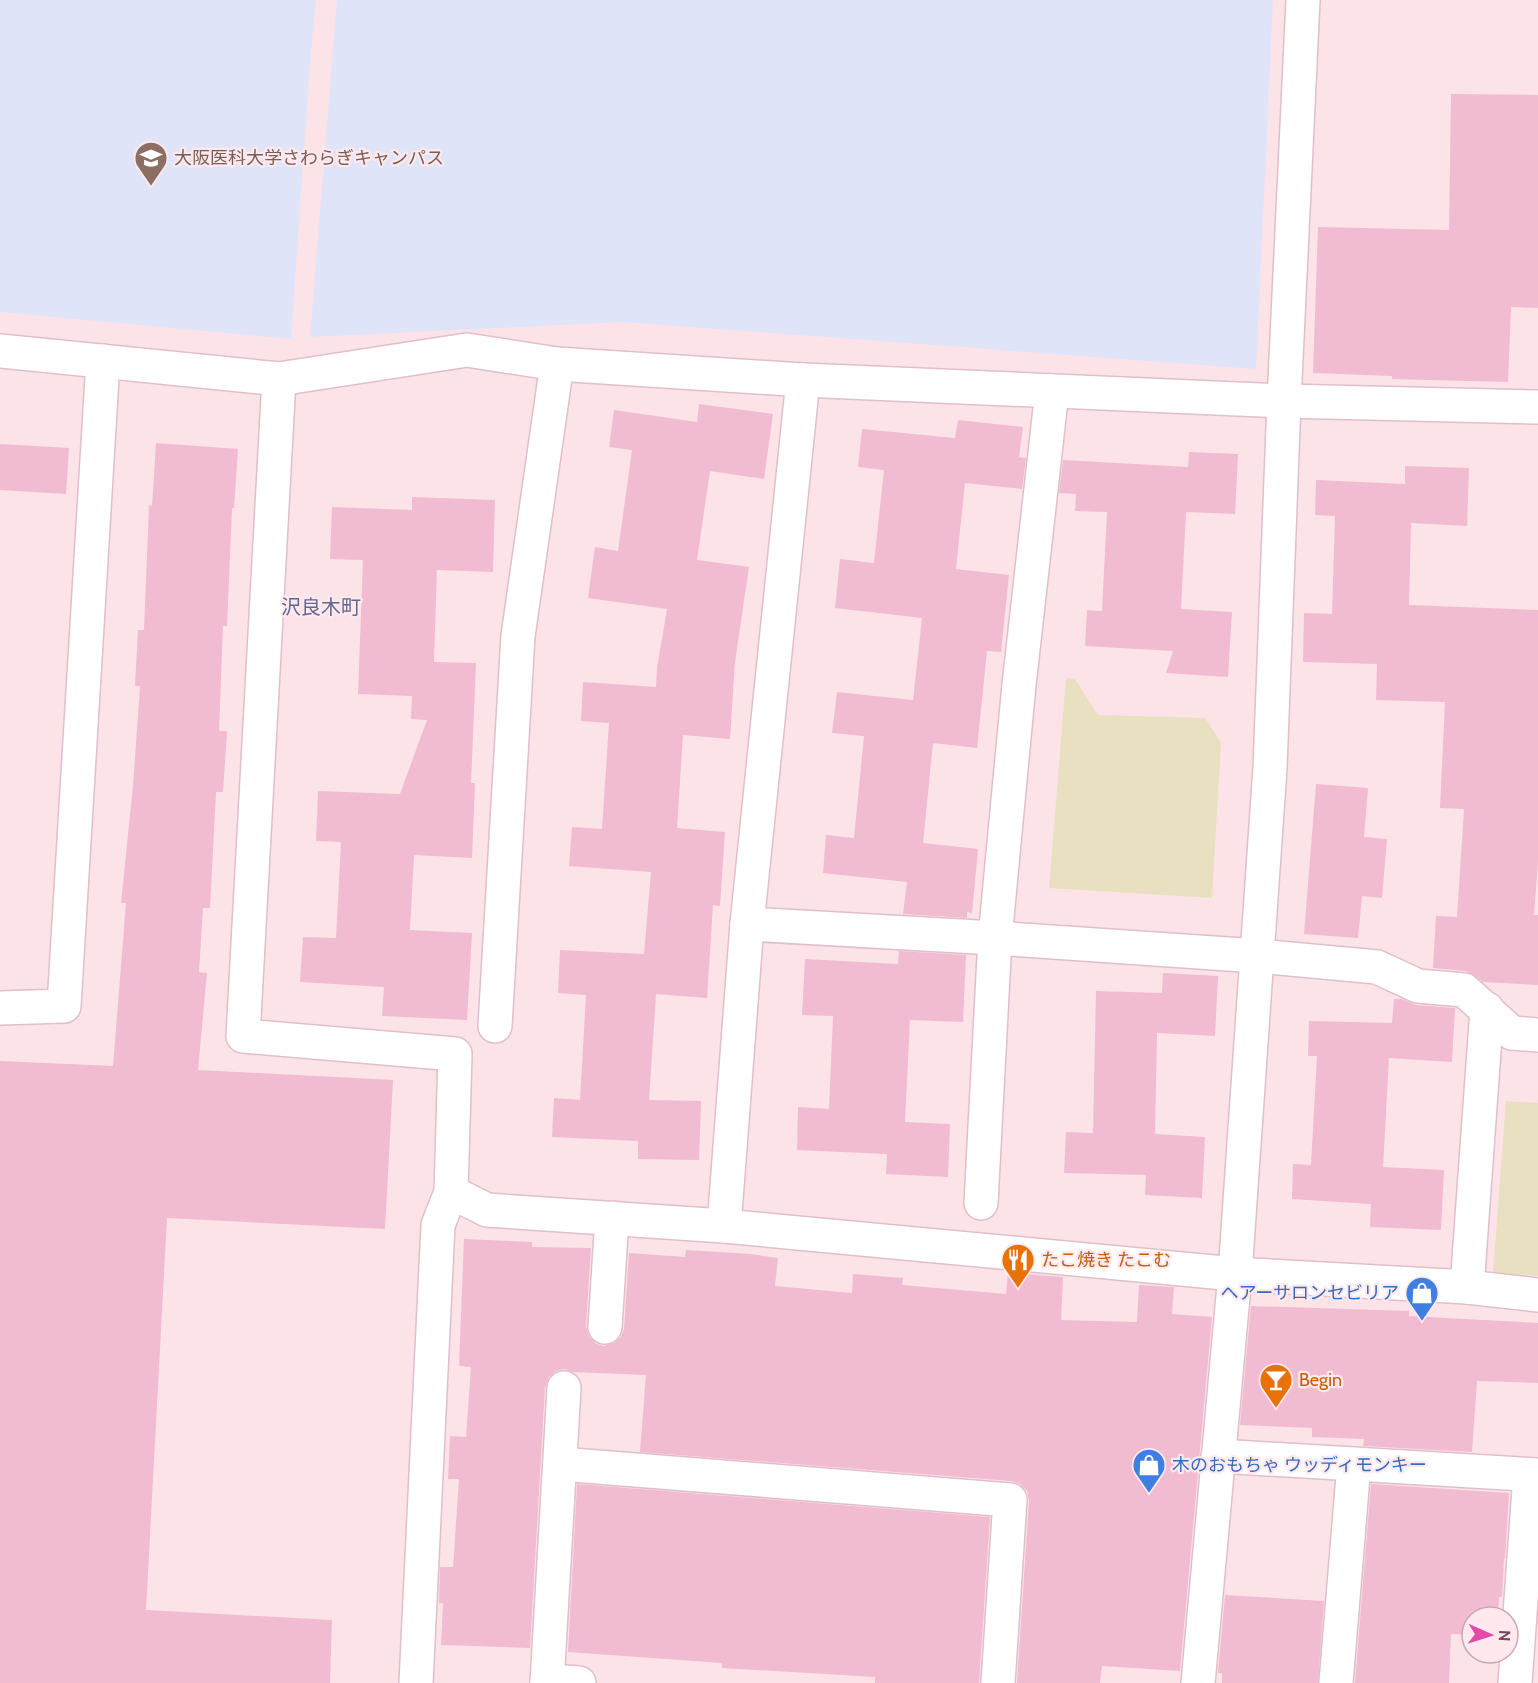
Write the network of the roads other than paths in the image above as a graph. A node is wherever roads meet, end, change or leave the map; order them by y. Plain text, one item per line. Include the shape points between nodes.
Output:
1 (1303, 0) edge
2 (0, 351) edge
3 (103, 361) junction
4 (557, 364) junction
5 (279, 379) junction
6 (803, 380) junction
7 (1052, 391) junction
8 (1284, 401) junction
9 (1538, 407) edge
10 (747, 924) junction
11 (995, 938) junction
12 (1257, 956) junction
13 (0, 1008) edge
14 (1487, 1009) junction
15 (495, 1026) dead end
16 (1538, 1035) edge
17 (451, 1192) junction
18 (981, 1203) dead end
19 (612, 1218) junction
20 (724, 1226) junction
21 (1235, 1274) junction
22 (1467, 1287) junction
23 (1538, 1295) edge
24 (605, 1328) dead end
25 (564, 1388) dead end
26 (1218, 1456) junction
27 (560, 1464) junction
28 (1354, 1464) junction
29 (1534, 1475) edge
30 (558, 1682) edge
31 (417, 1683) edge
32 (998, 1683) edge
33 (1198, 1683) edge
34 (1336, 1683) edge
35 (1515, 1683) edge

1 - 8 street
2 - 3 street
3 - 5 street
3 - 13 street via 64,1006
4 - 5 street via 467,350
4 - 6 street
4 - 15 street via 518,636
5 - 17 street via 243,1036 455,1054
6 - 7 street
6 - 10 street
7 - 8 street
7 - 11 street
8 - 9 street
8 - 12 street via 1270,768
10 - 11 street
10 - 20 street
11 - 12 street
11 - 18 street
12 - 14 street via 1377,967 1418,986 1464,990
12 - 21 street
14 - 16 street via 1512,1033
14 - 22 street
17 - 19 street via 487,1210
17 - 31 street via 438,1225
19 - 20 street
19 - 24 street
20 - 21 street
21 - 22 street
21 - 26 street
22 - 23 street
25 - 27 street
26 - 28 street
26 - 33 street
27 - 30 street
27 - 32 street via 1010,1500
28 - 29 street
28 - 34 street
29 - 35 street

